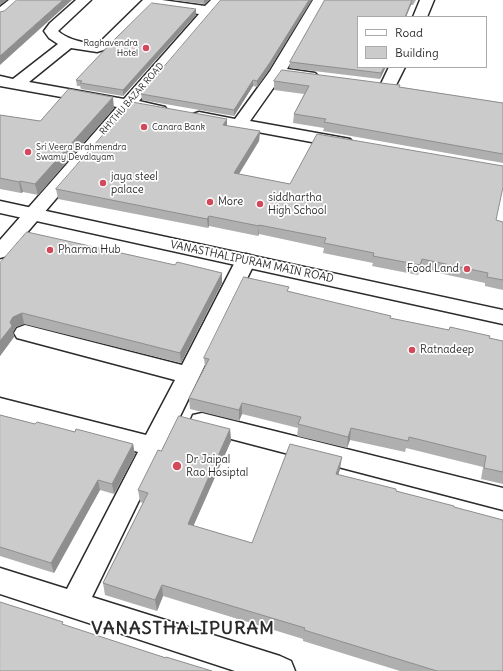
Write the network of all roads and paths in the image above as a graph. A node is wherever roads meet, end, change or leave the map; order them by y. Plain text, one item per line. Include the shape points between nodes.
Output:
1 (17, 0) edge
2 (84, 0) edge
3 (320, 0) edge
4 (427, 0) edge
5 (150, 1) edge
6 (213, 5) edge
7 (1, 11) edge
8 (420, 16) edge
9 (68, 43) junction
10 (397, 68) edge
11 (277, 72) junction
12 (321, 77) edge
13 (0, 81) edge
14 (16, 84) junction
15 (388, 86) edge
16 (128, 104) junction
17 (239, 124) junction
18 (356, 145) edge
19 (0, 207) edge
20 (33, 214) junction
21 (0, 252) edge
22 (246, 260) junction
23 (503, 317) edge
24 (25, 333) dead end
25 (189, 375) junction
26 (0, 407) edge
27 (169, 414) junction
28 (153, 446) junction
29 (503, 499) edge
30 (0, 581) edge
31 (74, 605) junction
32 (280, 671) edge

1 - 7 street
2 - 9 street via 55,26 52,32 52,35
3 - 11 street
4 - 8 street
5 - 6 street
5 - 9 street via 101,48
6 - 16 street, RHYTHU BAZAR ROAD
9 - 14 street
10 - 15 street
11 - 12 street
11 - 17 street
13 - 14 street
14 - 16 street
16 - 17 street
16 - 20 street, RHYTHU BAZAR ROAD
17 - 18 street
19 - 20 street, VANASTHALIPURAM MAIN ROAD
20 - 21 street, RHYTHU BAZAR ROAD
20 - 22 street, VANASTHALIPURAM MAIN ROAD
22 - 23 street, VANASTHALIPURAM MAIN ROAD
22 - 25 street
24 - 25 street
25 - 27 street
26 - 28 street
27 - 28 street
27 - 29 street
28 - 31 street
30 - 31 street
31 - 32 street

